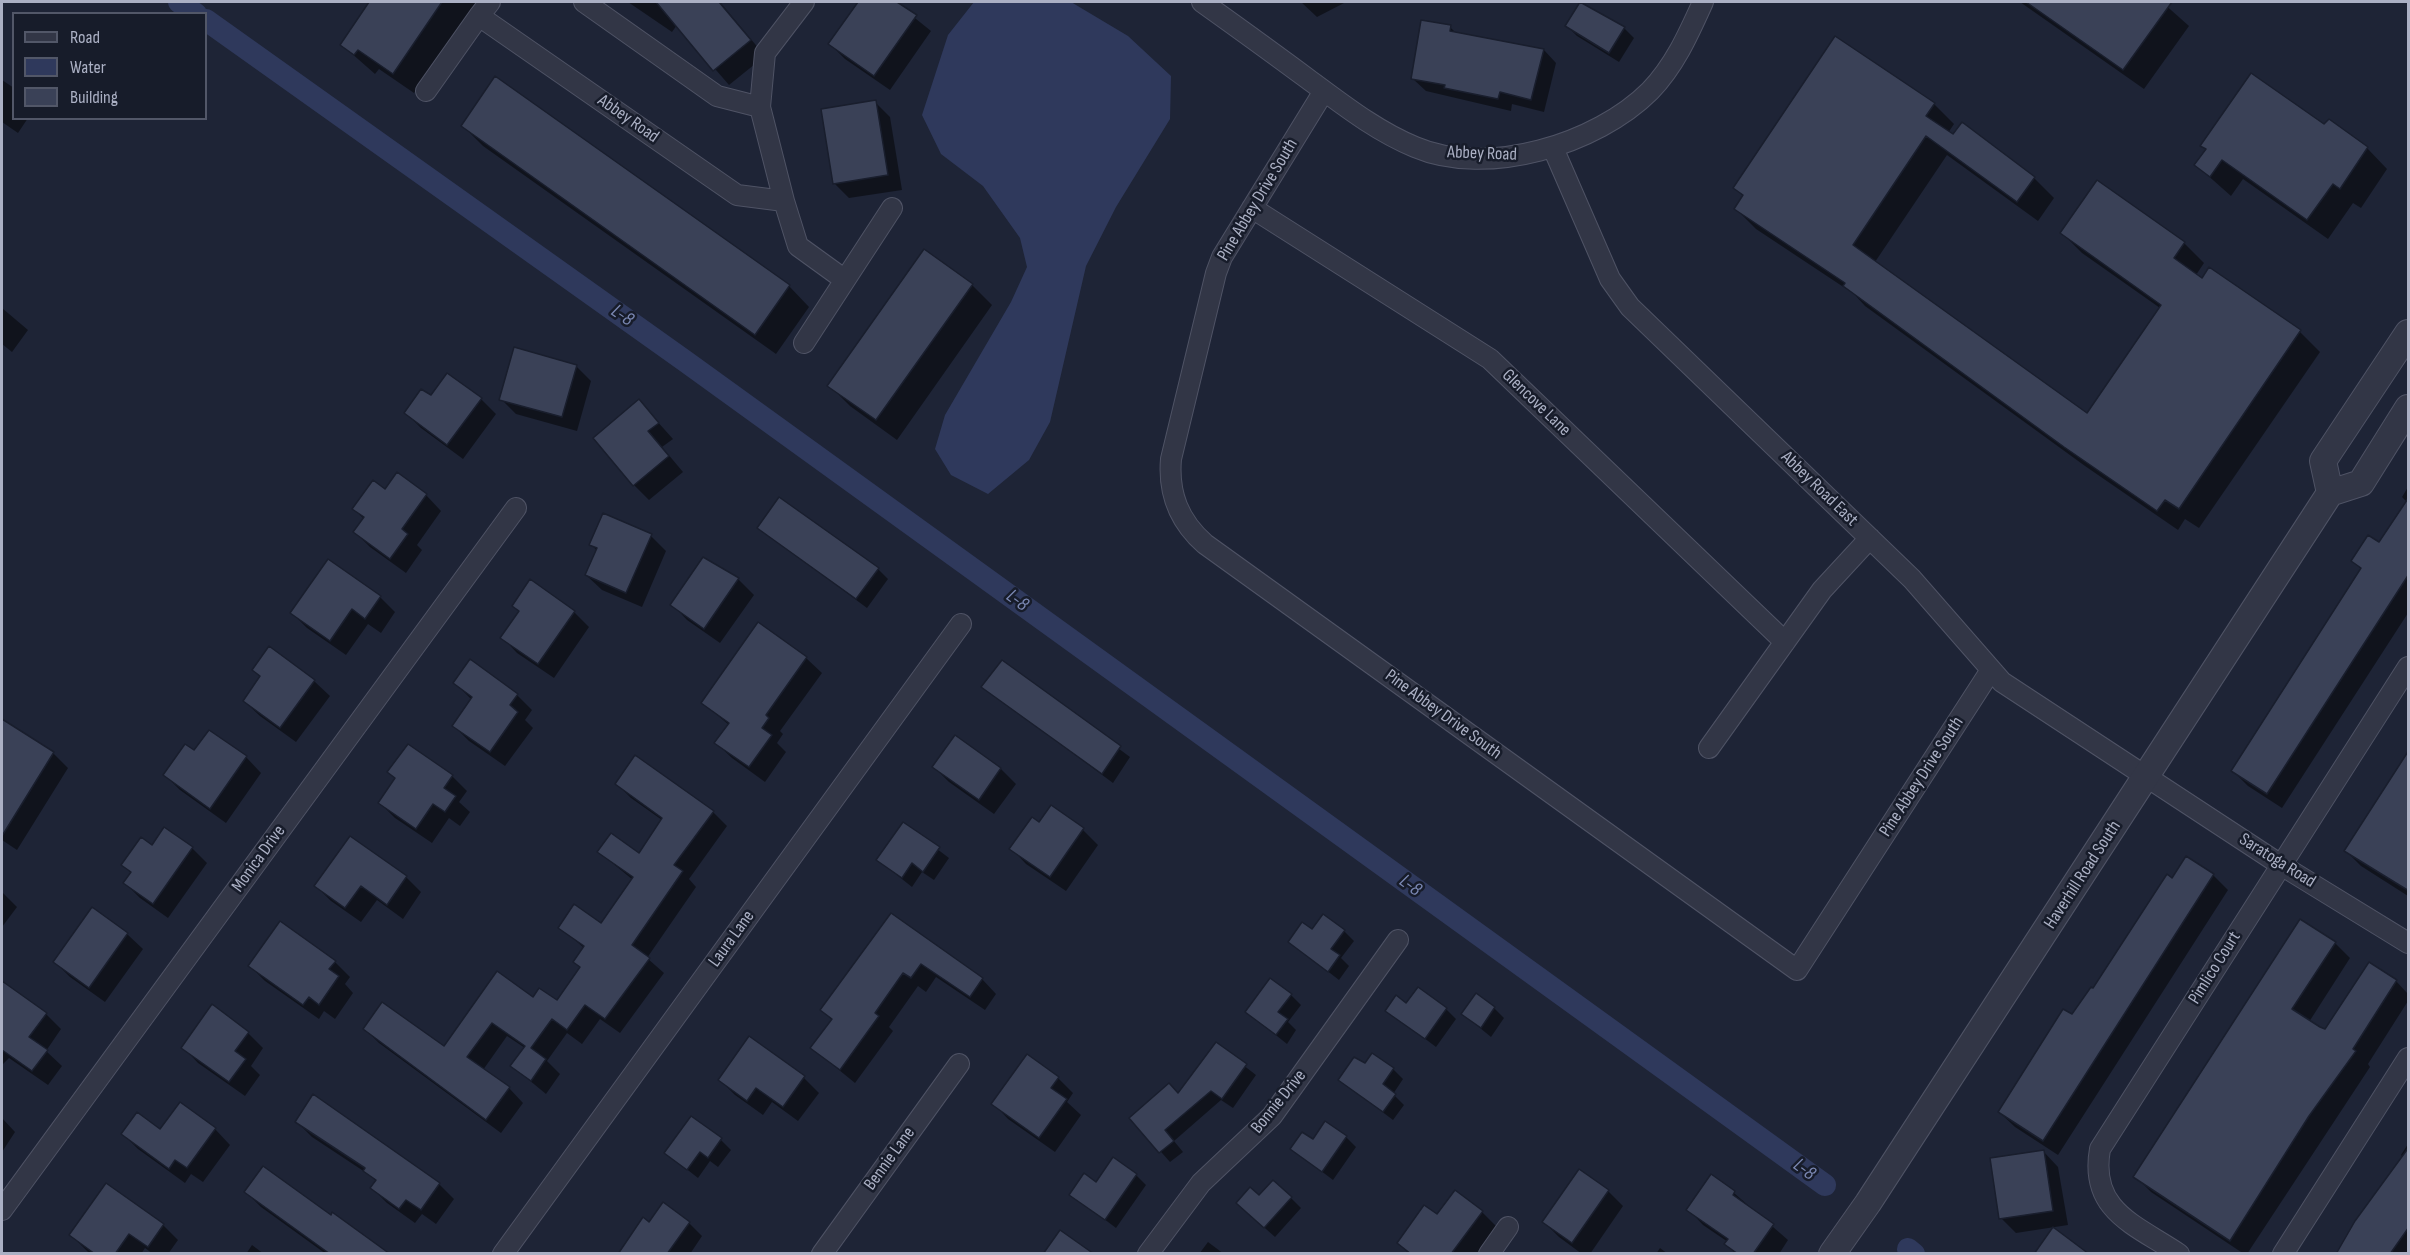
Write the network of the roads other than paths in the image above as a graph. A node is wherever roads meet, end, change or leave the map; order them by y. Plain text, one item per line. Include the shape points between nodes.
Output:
1 (584, 2) edge
2 (804, 2) edge
3 (1202, 2) edge
4 (1703, 2) edge
5 (484, 9) edge
6 (426, 91) dead end
7 (1324, 91) junction
8 (760, 107) junction
9 (1553, 148) junction
10 (784, 201) junction
11 (892, 208) dead end
12 (1252, 208) junction
13 (845, 280) junction
14 (2409, 333) edge
15 (804, 344) dead end
16 (2409, 408) edge
17 (2330, 493) junction
18 (516, 508) dead end
19 (1870, 538) junction
20 (961, 624) dead end
21 (1785, 642) junction
22 (2409, 667) edge
23 (1991, 670) junction
24 (1709, 748) dead end
25 (2147, 777) junction
26 (2281, 865) junction
27 (1398, 940) dead end
28 (2409, 943) edge
29 (2409, 1058) edge
30 (959, 1064) dead end
31 (2, 1210) edge
32 (1508, 1227) dead end
33 (503, 1254) edge
34 (822, 1254) edge
35 (1148, 1254) edge
36 (1489, 1254) edge
37 (1832, 1254) edge
38 (2180, 1254) edge
39 (2283, 1254) edge

1 - 8 street via 717,96
2 - 8 street via 765,53
3 - 7 street, Abbey Road
4 - 9 street, Abbey Road via 1671,66 1650,91 1625,112
5 - 6 street, Abbey Road
5 - 10 street, Abbey Road via 737,195
7 - 9 street, Abbey Road via 1380,131 1417,148 1457,157 1494,158
7 - 12 street, Pine Abbey Drive South
8 - 10 street
9 - 19 street, Abbey Road East via 1610,279 1630,307
10 - 13 street via 798,246
11 - 13 street
12 - 21 street, Glencove Lane via 1484,354
12 - 23 street, Pine Abbey Drive South via 1216,273 1171,459 1171,491 1183,520 1205,544 1797,970
13 - 15 street
14 - 17 street via 2323,461
16 - 17 street via 2361,483
17 - 25 street, Haverhill Road South
18 - 31 street, Monica Drive
19 - 21 street via 1828,584
19 - 23 street, Abbey Road East via 1912,579
20 - 33 street, Laura Lane
21 - 24 street
22 - 26 street, Pimlico Court
23 - 25 street, Abbey Road East via 2016,693
25 - 26 street, Saratoga Road
25 - 37 street, Haverhill Road South
26 - 28 street, Saratoga Road
26 - 38 street, Pimlico Court via 2100,1149 2099,1181 2112,1209
27 - 35 street, Bonnie Drive via 1272,1116 1201,1183
29 - 39 street
30 - 34 street, Bennie Lane
32 - 36 street

